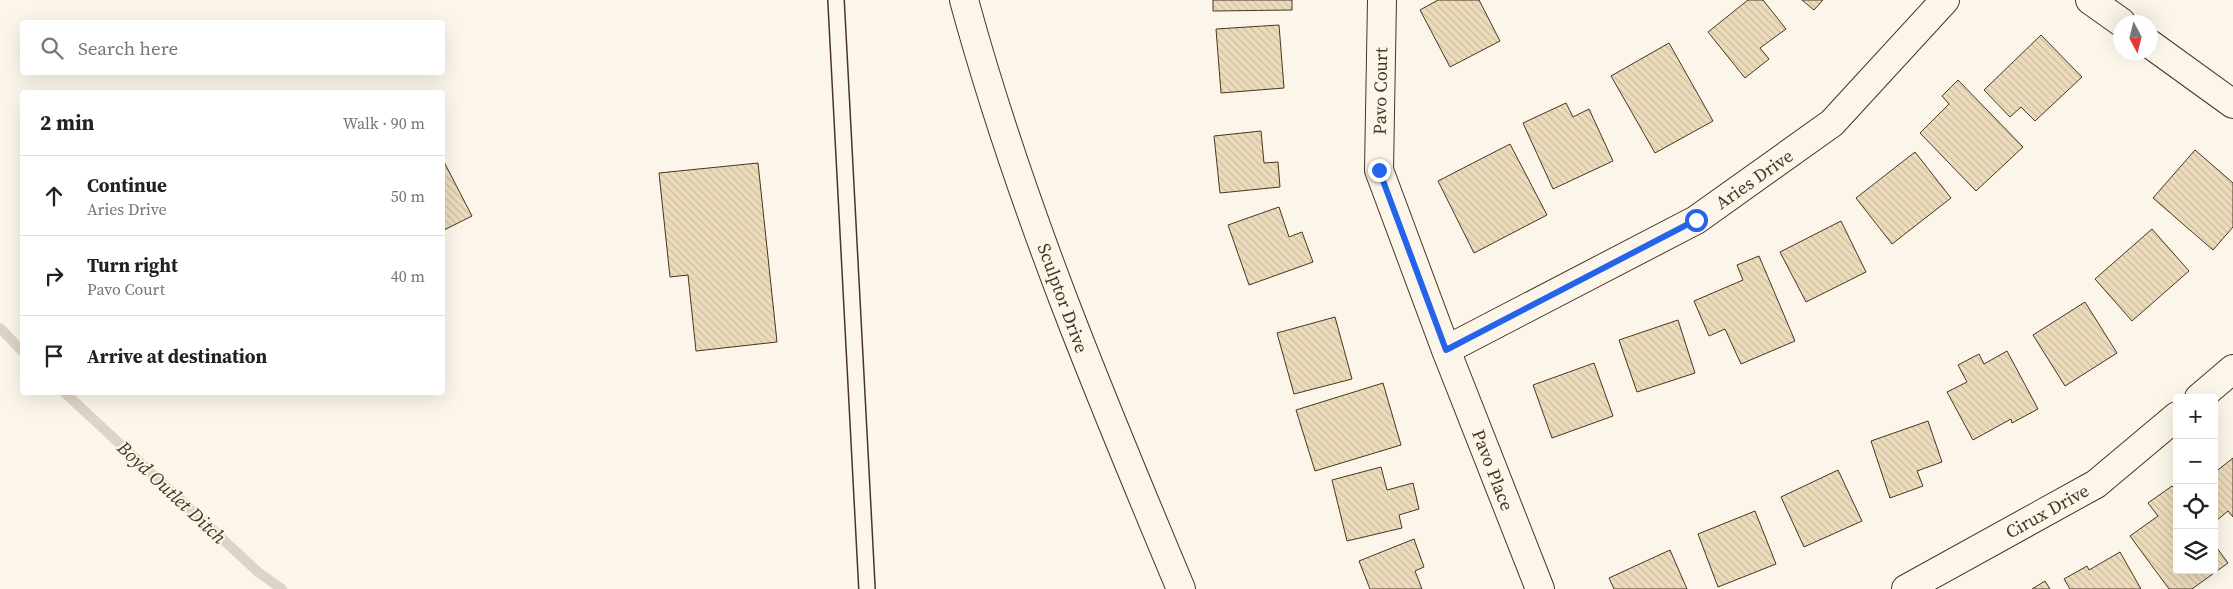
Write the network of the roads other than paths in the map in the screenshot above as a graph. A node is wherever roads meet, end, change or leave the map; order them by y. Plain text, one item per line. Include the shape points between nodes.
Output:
1 (836, 0) edge
2 (964, 0) edge
3 (1382, 0) edge
4 (1945, 0) edge
5 (2090, 0) edge
6 (2113, 16) edge
7 (2158, 50) edge
8 (2233, 104) edge
9 (1446, 350) junction
10 (2233, 369) edge
11 (2204, 394) edge
12 (2173, 419) edge
13 (867, 589) edge
14 (1181, 589) edge
15 (1540, 589) edge
16 (1906, 589) edge

1 - 13 lane
2 - 14 street, Sculptor Drive via 1004,133 1045,252 1090,371
3 - 9 street, Pavo Court via 1379,170
4 - 9 street, Aries Drive via 1832,123 1696,220
5 - 6 street
7 - 8 street
9 - 15 street, Pavo Place
10 - 11 street
12 - 16 street, Cirux Drive via 2096,484

